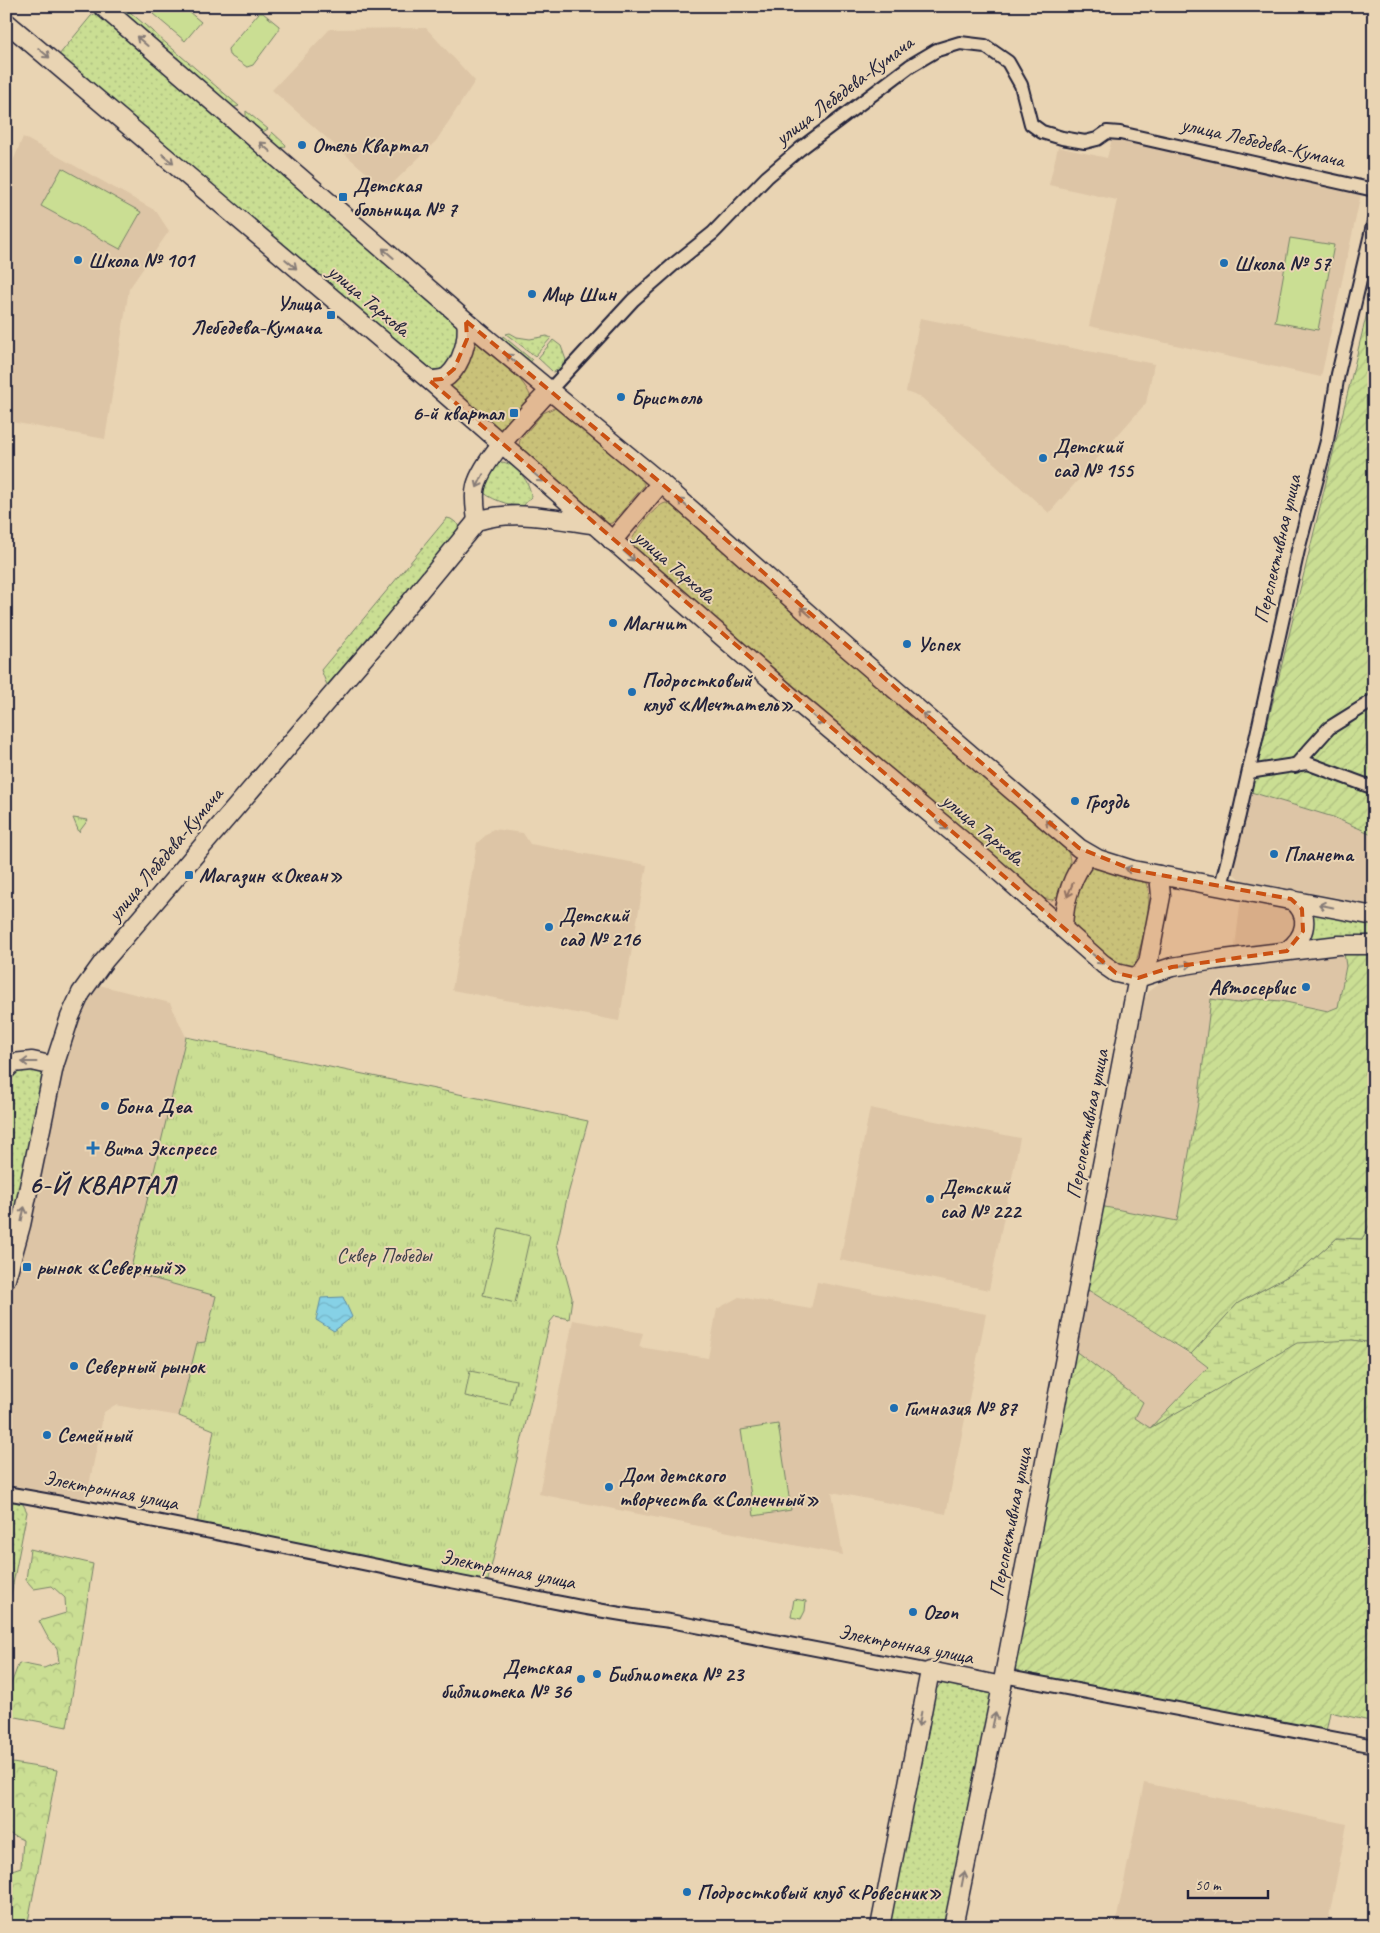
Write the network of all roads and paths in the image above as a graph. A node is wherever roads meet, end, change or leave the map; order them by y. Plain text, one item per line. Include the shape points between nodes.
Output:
1 (102, 6) edge
2 (6, 22) edge
3 (1374, 190) edge
4 (1374, 221) edge
5 (466, 321) junction
6 (429, 380) junction
7 (549, 391) junction
8 (501, 445) junction
9 (662, 483) junction
10 (477, 521) junction
11 (592, 524) junction
12 (612, 541) junction
13 (1374, 700) edge
14 (1295, 766) junction
15 (1249, 772) junction
16 (1374, 788) edge
17 (1089, 855) junction
18 (1159, 875) junction
19 (1221, 886) junction
20 (1291, 899) junction
21 (1374, 916) edge
22 (1063, 928) junction
23 (1374, 945) edge
24 (1287, 951) junction
25 (1138, 978) junction
26 (54, 1066) junction
27 (6, 1070) edge
28 (10, 1256) edge
29 (6, 1278) edge
30 (6, 1493) edge
31 (930, 1672) junction
32 (1002, 1681) junction
33 (1374, 1746) edge
34 (880, 1927) edge
35 (953, 1927) edge

5 -> 1 main road
2 -> 6 main road, улица Тархова
3 - 7 street, улица Лебедева-Кумача via 1120,132 1107,132 1085,142 1042,132 1031,124 1020,85 1008,62 985,46 960,43 937,50 910,66 800,148 713,233 633,300
4 - 15 street, Перспективная улица via 1338,374 1327,441 1298,550
5 - 6 main road via 467,339 454,369 448,377
7 -> 5 main road
6 - 8 main road, улица Тархова
7 - 8 main road
7 - 9 main road
8 -> 10 main road via 476,486
8 -> 11 main road, улица Тархова
9 - 12 main road
17 -> 9 main road via 850,651
10 - 11 main road via 492,516 525,515
10 - 26 main road, улица Лебедева-Кумача via 386,632 104,960 70,1017
11 - 12 main road, улица Тархова
12 -> 22 main road, улица Тархова
13 - 14 street via 1329,728
14 - 15 street
14 - 16 street via 1307,764
15 - 19 street, Перспективная улица
18 -> 17 main road
17 -> 22 main road via 1079,867 1064,903
18 - 19 main road
18 - 25 main road, Перспективная улица via 1161,896 1148,963
19 - 20 main road
21 -> 20 main road
20 - 24 main road via 1302,909 1304,924 1300,938
22 -> 25 main road, улица Тархова via 1116,973
23 - 24 main road
25 -> 24 main road via 1172,967
25 - 32 main road, Перспективная улица
26 -> 27 main road via 32,1061 13,1063
28 -> 26 main road, улица Лебедева-Кумача
28 - 29 main road, улица Лебедева-Кумача
30 - 31 street, Электронная улица
31 - 32 main road, Электронная улица
31 -> 34 main road
32 - 33 street, Электронная улица
35 -> 32 main road, Перспективная улица

